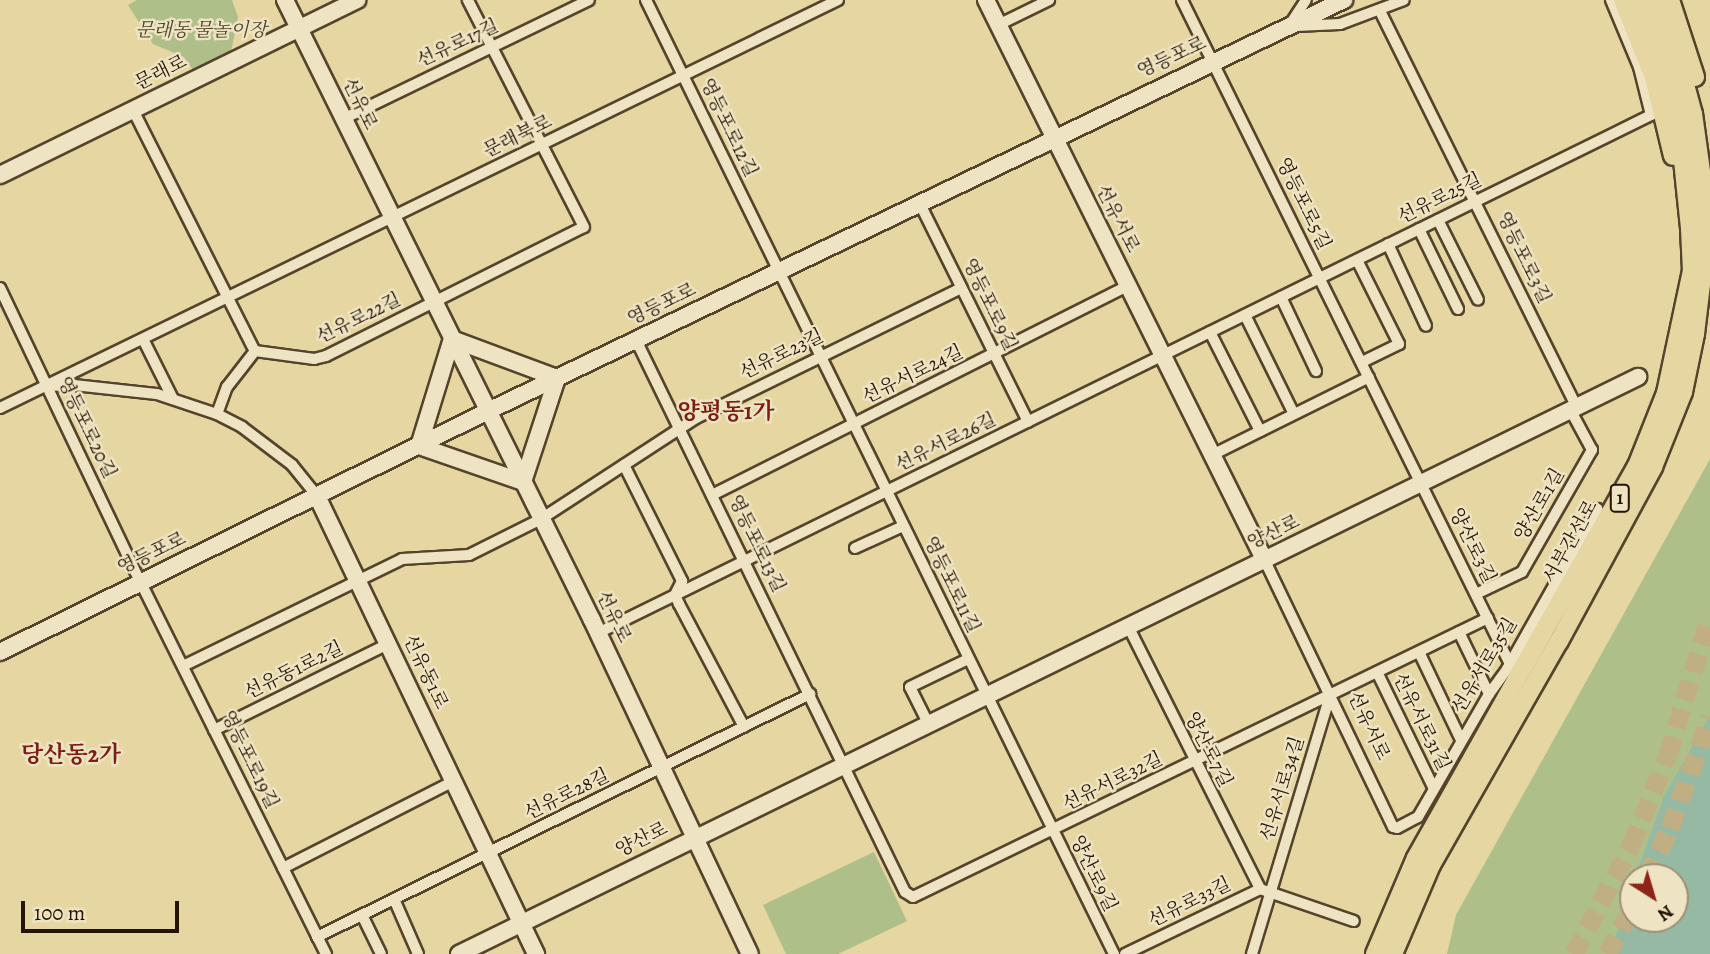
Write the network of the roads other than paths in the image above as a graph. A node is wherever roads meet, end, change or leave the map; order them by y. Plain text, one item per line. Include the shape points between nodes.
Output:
1 (285, 0) edge
2 (358, 0) edge
3 (468, 0) edge
4 (589, 0) edge
5 (646, 0) edge
6 (838, 0) edge
7 (986, 0) edge
8 (1049, 0) edge
9 (1182, 0) edge
10 (1306, 0) edge
11 (1344, 0) edge
12 (1404, 0) edge
13 (1611, 0) edge
14 (1623, 0) edge
15 (1638, 0) edge
16 (1655, 0) edge
17 (1670, 0) edge
18 (823, 3) edge
19 (1380, 11) junction
20 (998, 25) junction
21 (1290, 26) junction
22 (299, 29) junction
23 (491, 45) junction
24 (1212, 62) junction
25 (682, 75) junction
26 (133, 110) junction
27 (343, 119) junction
28 (1053, 138) junction
29 (542, 145) junction
30 (1710, 149) edge
31 (0, 175) edge
32 (1475, 202) junction
33 (920, 204) junction
34 (393, 219) junction
35 (1438, 220) junction
36 (1419, 229) junction
37 (1388, 244) junction
38 (1357, 260) junction
39 (1702, 264) edge
40 (779, 272) junction
41 (1320, 278) junction
42 (1127, 286) junction
43 (0, 288) edge
44 (961, 288) junction
45 (1281, 297) junction
46 (226, 299) junction
47 (1478, 300) dead end
48 (434, 302) junction
49 (1458, 309) dead end
50 (1245, 314) junction
51 (1426, 326) dead end
52 (1210, 332) junction
53 (143, 339) junction
54 (452, 339) junction
55 (636, 340) junction
56 (255, 351) junction
57 (993, 352) junction
58 (1162, 355) junction
59 (820, 356) junction
60 (1362, 362) junction
61 (1315, 371) dead end
62 (1370, 377) junction
63 (1637, 377) dead end
64 (557, 378) junction
65 (46, 385) junction
66 (173, 399) junction
67 (0, 408) edge
68 (1574, 409) junction
69 (488, 411) junction
70 (217, 414) junction
71 (1294, 414) junction
72 (1028, 422) junction
73 (853, 424) junction
74 (680, 429) junction
75 (1260, 432) junction
76 (419, 446) junction
77 (1212, 455) junction
78 (624, 465) junction
79 (523, 482) junction
80 (1422, 482) junction
81 (886, 492) junction
82 (712, 495) junction
83 (317, 496) junction
84 (1597, 509) dead end
85 (541, 519) junction
86 (903, 526) junction
87 (855, 548) dead end
88 (745, 561) junction
89 (1265, 561) junction
90 (358, 581) junction
91 (141, 583) junction
92 (1476, 594) junction
93 (675, 595) junction
94 (1488, 618) junction
95 (1128, 626) junction
96 (1459, 632) junction
97 (598, 633) junction
98 (388, 644) junction
99 (0, 652) edge
100 (1419, 652) junction
101 (968, 659) junction
102 (1509, 662) junction
103 (183, 666) junction
104 (1377, 672) junction
105 (810, 694) junction
106 (1489, 694) junction
107 (1330, 695) junction
108 (985, 696) junction
109 (928, 723) junction
110 (744, 727) junction
111 (214, 730) junction
112 (1461, 740) junction
113 (1194, 762) junction
114 (844, 764) junction
115 (662, 767) junction
116 (454, 781) junction
117 (1433, 787) junction
118 (1393, 827) joint
119 (1052, 831) junction
120 (695, 837) junction
121 (488, 853) junction
122 (283, 868) junction
123 (1265, 891) junction
124 (394, 899) junction
125 (362, 915) junction
126 (1354, 921) dead end
127 (521, 923) junction
128 (317, 937) junction
129 (326, 954) edge
130 (380, 954) edge
131 (418, 954) edge
132 (459, 954) edge
133 (536, 954) edge
134 (751, 954) edge
135 (1114, 954) edge
136 (1125, 954) edge
137 (1252, 954) edge
138 (1375, 954) edge
139 (1393, 954) edge

1 - 22 main road, 선유로
2 - 22 main road, 문래로
3 - 23 street
4 - 23 street, 선유로17길
5 - 25 street, 영등포로12길
6 - 18 street, 문래북로
7 - 20 main road, 선유서로
8 - 20 street
9 - 24 street, 영등포로5길
10 - 21 street
11 - 21 main road, 영등포로
12 - 19 street
13 - 32 street, 선유로25길 via 1639,67 1651,115
14 - 39 main road via 1642,41 1663,109 1677,184 1680,237
15 - 39 main road, 서부간선로 / 1 via 1679,121
16 - 39 main road, 서부간선로 / 1 via 1693,114 1704,193
17 - 30 main road via 1696,78
18 - 25 street, 문래북로
19 - 21 street via 1340,24
19 - 32 street, 영등포로3길
20 - 28 main road, 선유서로
21 - 24 main road, 영등포로
22 - 26 main road, 문래로
22 - 27 main road, 선유로
23 - 27 street, 선유로17길
23 - 29 street
24 - 28 main road, 영등포로
24 - 41 street, 영등포로5길
25 - 29 street, 문래북로
25 - 40 street, 영등포로12길
26 - 31 main road, 문래로
26 - 46 street, 문래로
27 - 34 main road, 선유로
28 - 33 main road, 영등포로
28 - 42 main road, 선유서로
29 - 34 street, 문래북로
29 - 48 street via 584,227
32 - 35 street, 선유로25길
32 - 68 street, 영등포로3길
33 - 40 main road, 영등포로
33 - 44 street, 영등포로9길
34 - 46 street, 문래북로
34 - 48 main road, 선유로
35 - 36 street, 선유로25길
35 - 47 street
36 - 37 street, 선유로25길
36 - 49 street
37 - 38 street, 선유로25길
37 - 51 street
38 - 41 street, 선유로25길
38 - 60 street via 1399,344
39 - 138 main road, 서부간선로 / 1 via 1666,393 1637,466 1416,858
39 - 139 main road, 서부간선로 / 1 via 1683,392 1653,467 1431,865
40 - 55 main road, 영등포로
40 - 59 street, 영등포로11길
41 - 45 street, 선유로25길
41 - 60 street, 영등포로5길
42 - 57 street, 선유서로24길
42 - 58 main road, 선유서로
43 - 65 street, 영등포로20길
44 - 57 street, 영등포로9길
44 - 59 street, 선유로23길
45 - 50 street, 선유로25길
45 - 61 street
46 - 53 street, 문래북로
46 - 56 street
48 - 54 main road, 선유로
48 - 56 street, 선유로22길 via 326,356 304,358
50 - 52 street, 선유로25길
50 - 71 street
52 - 58 street, 선유로25길
52 - 75 street
53 - 65 street, 문래북로
53 - 66 street
54 - 64 main road
54 - 69 main road, 선유로
54 - 76 main road
55 - 64 main road, 영등포로
55 - 74 street, 영등포로13길
56 - 70 street via 227,387
57 - 72 street, 영등포로9길
57 - 73 street, 선유서로24길
58 - 72 street, 선유서로26길
58 - 77 main road, 선유서로
59 - 73 street, 영등포로11길
59 - 74 street, 선유로23길
60 - 62 street, 영등포로5길
62 - 71 street
62 - 80 street, 영등포로5길
63 - 68 main road, 양산로
64 - 69 main road, 영등포로
64 - 79 main road
65 - 66 street via 135,391
65 - 67 street, 문래북로
65 - 91 street, 영등포로20길
66 - 70 street
68 - 80 main road, 양산로
68 - 92 street, 양산로1길 via 1592,450 1522,572
69 - 76 main road, 영등포로
69 - 79 main road, 선유로
70 - 83 street via 274,450
71 - 75 street
72 - 81 street, 선유서로26길
73 - 81 street, 영등포로11길
73 - 82 street, 선유서로24길
74 - 78 street, 선유로23길
74 - 82 street, 영등포로13길
75 - 77 street
76 - 79 main road
76 - 83 main road, 영등포로
77 - 89 main road, 선유서로
78 - 85 street, 선유로23길
78 - 93 street via 682,580
79 - 85 main road, 선유로
80 - 89 main road, 양산로
80 - 92 street, 양산로3길
81 - 86 street, 영등포로11길
81 - 88 street, 선유서로26길
82 - 88 street, 영등포로13길
83 - 90 main road, 선유동1로
83 - 91 main road, 영등포로
84 - 102 street, 선유서로35길
85 - 90 street, 선유로23길 via 469,555 410,556
85 - 97 main road, 선유로
86 - 87 street, 영등포로11길
86 - 101 street, 영등포로11길
88 - 93 street
88 - 105 street, 영등포로13길
89 - 95 main road, 양산로
89 - 107 street, 선유서로
90 - 98 main road, 선유동1로
90 - 103 street
91 - 99 main road, 영등포로
91 - 103 street, 영등포로19길
92 - 94 street, 양산로3길
93 - 97 street
93 - 110 street
94 - 96 street, 선유서로31길
94 - 102 street, 양산로3길
95 - 108 main road, 양산로
95 - 113 street, 양산로7길
96 - 100 street, 선유서로31길
96 - 106 street
97 - 115 main road, 선유로
98 - 111 street, 선유동1로2길
98 - 116 main road, 선유동1로
100 - 104 street, 선유서로31길
100 - 112 street, 선유서로31길
101 - 108 street, 영등포로11길
101 - 109 street, 영등포로11길 via 910,687
102 - 106 street, 선유서로35길
103 - 111 street, 영등포로19길
104 - 107 street, 선유서로31길
104 - 117 street, 선유서로31길
105 - 110 street, 선유로28길
105 - 114 street, 영등포로13길
106 - 112 street, 선유서로35길
107 - 113 street, 선유서로32길
107 - 118 street, 선유서로
107 - 123 street, 선유서로34길
108 - 109 main road, 양산로
108 - 119 street, 양산로9길
109 - 114 main road, 양산로
110 - 115 street, 선유로28길
111 - 122 street, 영등포로19길
112 - 117 street, 선유서로35길
113 - 119 street, 선유서로32길
113 - 123 street, 양산로7길
114 - 119 street, 선유서로32길 via 910,896
114 - 120 main road, 양산로
115 - 120 main road, 선유로
115 - 121 street, 선유로28길
116 - 121 main road, 선유동1로
116 - 122 street
117 - 118 street, 선유서로35길 via 1418,817
119 - 135 street, 양산로9길
120 - 127 main road, 양산로
120 - 134 main road, 선유로
121 - 124 street
121 - 127 main road, 선유동1로
122 - 128 street, 영등포로19길
123 - 126 street
123 - 136 street, 선유로33길
123 - 137 street, 선유서로34길
124 - 125 street
124 - 131 street
125 - 128 street
125 - 130 street
127 - 132 main road, 양산로
127 - 133 main road, 선유동1로
128 - 129 street, 영등포로19길

